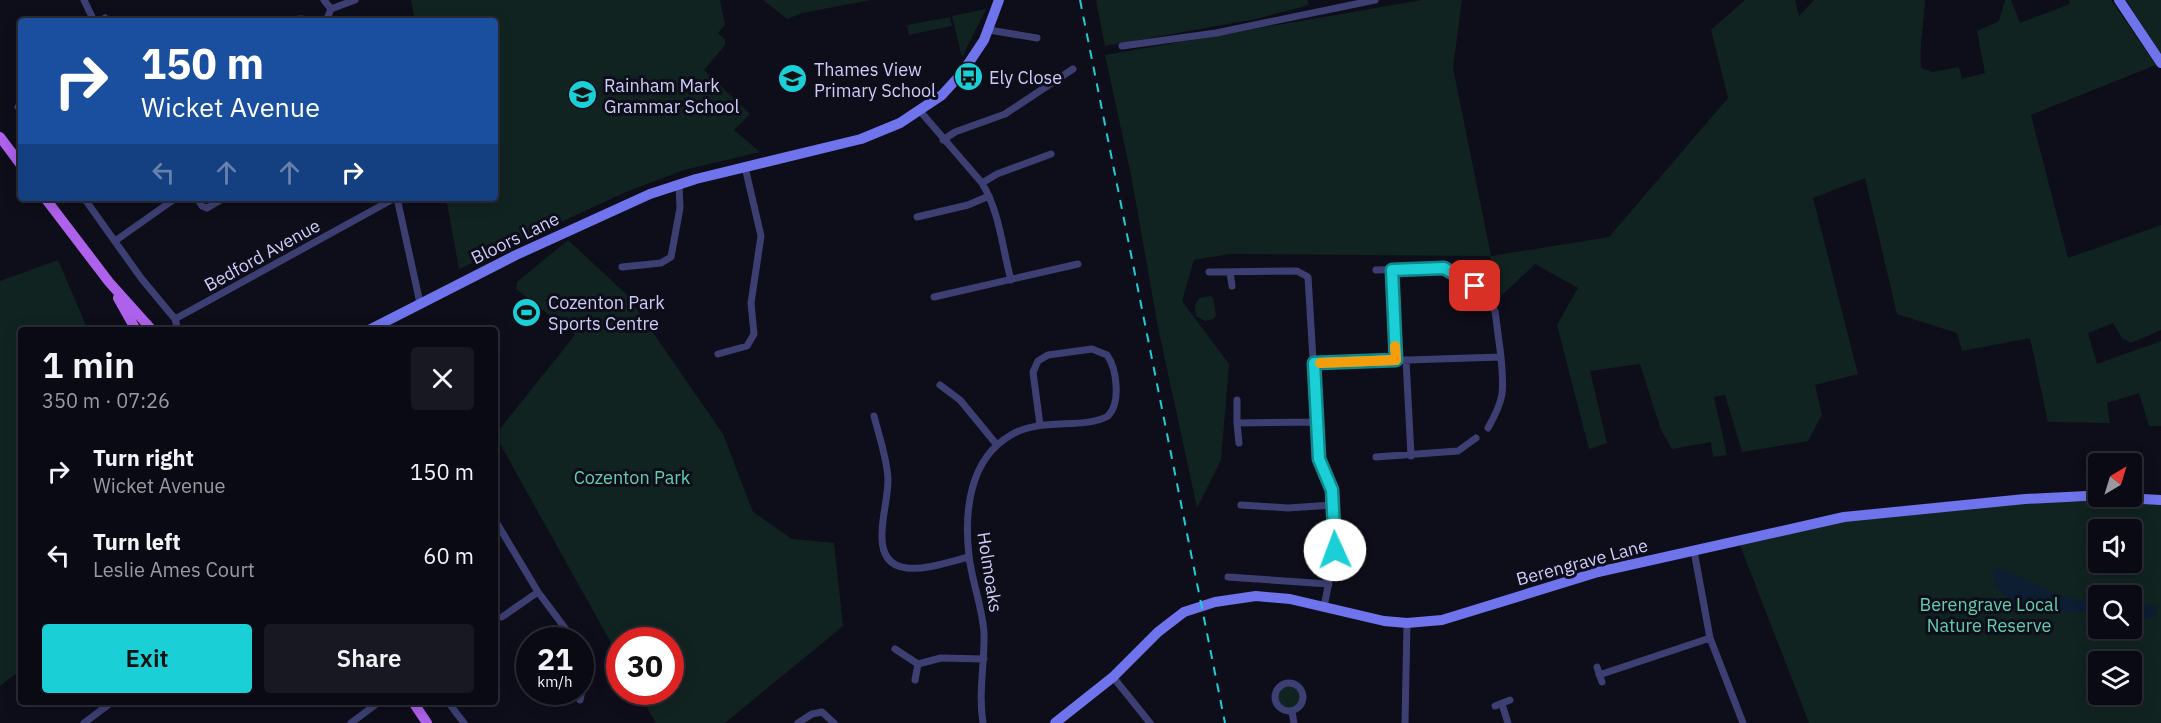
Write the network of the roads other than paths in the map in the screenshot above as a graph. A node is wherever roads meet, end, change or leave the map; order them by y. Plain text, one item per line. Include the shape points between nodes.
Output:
1 (84, 0) edge
2 (324, 0) edge
3 (356, 0) edge
4 (999, 0) edge
5 (1375, 0) edge
6 (2119, 0) edge
7 (332, 9) junction
8 (93, 18) edge
9 (328, 18) edge
10 (989, 30) junction
11 (1037, 38) dead end
12 (1122, 46) dead end
13 (2161, 63) edge
14 (1073, 69) dead end
15 (920, 111) junction
16 (0, 137) edge
17 (943, 140) junction
18 (1051, 154) dead end
19 (18, 161) edge
20 (745, 167) junction
21 (982, 183) junction
22 (679, 184) junction
23 (989, 196) junction
24 (47, 201) edge
25 (86, 201) edge
26 (172, 201) edge
27 (199, 201) edge
28 (219, 201) edge
29 (391, 201) edge
30 (397, 201) edge
31 (917, 217) dead end
32 (115, 241) junction
33 (1078, 264) dead end
34 (622, 267) dead end
35 (1376, 270) dead end
36 (1392, 270) junction
37 (1209, 272) dead end
38 (1230, 272) junction
39 (1011, 280) junction
40 (109, 282) junction
41 (1232, 286) dead end
42 (934, 297) dead end
43 (420, 303) junction
44 (175, 319) junction
45 (134, 327) edge
46 (149, 327) edge
47 (177, 327) edge
48 (375, 327) edge
49 (718, 354) dead end
50 (1501, 357) junction
51 (1396, 360) junction
52 (1406, 360) junction
53 (1314, 363) junction
54 (940, 385) dead end
55 (1238, 400) dead end
56 (874, 416) dead end
57 (1317, 422) junction
58 (1237, 423) junction
59 (1040, 425) junction
60 (1488, 428) dead end
61 (1476, 438) dead end
62 (1239, 443) dead end
63 (997, 445) junction
64 (1411, 456) junction
65 (1376, 458) dead end
66 (2161, 500) edge
67 (1241, 505) dead end
68 (1333, 506) junction
69 (498, 528) edge
70 (1694, 551) junction
71 (969, 557) junction
72 (1228, 577) dead end
73 (1329, 585) junction
74 (538, 592) junction
75 (1324, 607) junction
76 (502, 617) dead end
77 (1407, 623) junction
78 (564, 627) edge
79 (1710, 638) junction
80 (895, 649) dead end
81 (984, 659) junction
82 (918, 664) junction
83 (1599, 674) dead end
84 (1113, 677) junction
85 (915, 680) dead end
86 (1510, 700) dead end
87 (108, 705) edge
88 (375, 705) edge
89 (415, 705) edge
90 (450, 705) edge
91 (1292, 712) junction
92 (84, 723) edge
93 (351, 723) edge
94 (427, 723) edge
95 (464, 723) edge
96 (798, 723) edge
97 (834, 723) edge
98 (983, 723) edge
99 (1055, 723) edge
100 (1150, 723) edge
101 (1294, 723) edge
102 (1406, 723) edge
103 (1508, 723) edge
104 (1743, 723) edge

1 - 8 street
2 - 7 street
3 - 7 street
4 - 10 street, Bloors Lane
5 - 12 street via 1216,33
6 - 13 street
7 - 9 street
10 - 11 street
10 - 15 street, Bloors Lane via 962,73
14 - 17 street via 1001,116
15 - 17 street
15 - 20 street, Bloors Lane via 870,136
16 - 19 main road
17 - 21 street
18 - 21 street
20 - 22 street, Bloors Lane
20 - 49 street via 760,236 752,295 754,334 747,346
21 - 23 street
22 - 34 street via 680,208 671,257 661,263
22 - 43 street, Bloors Lane via 624,205
23 - 31 street
23 - 39 street
24 - 40 main road
25 - 32 street
26 - 32 street
27 - 28 street via 207,208
29 - 44 street, Bedford Avenue
30 - 43 street
32 - 44 street
33 - 39 street
35 - 36 street
36 - 50 street via 1444,268 1462,276 1487,297 1495,311
36 - 51 street
37 - 38 street
38 - 41 street
38 - 53 street via 1305,273
39 - 42 street
40 - 45 main road
40 - 46 main road
43 - 48 street, Bloors Lane
44 - 47 street
50 - 52 street
50 - 60 street via 1504,391
51 - 52 street
51 - 53 street
52 - 64 street
53 - 57 street
54 - 63 street via 960,400
55 - 58 street
56 - 71 street via 888,477 882,532 887,558 912,570
57 - 58 street
57 - 68 street via 1319,459 1332,490
58 - 62 street
59 - 59 street, Holmoaks via 1103,418 1112,411 1116,398 1107,355 1092,349 1048,355 1038,361 1033,372
59 - 63 street, Holmoaks via 1019,430
61 - 64 street via 1458,451
63 - 71 street, Holmoaks via 984,459 974,481 968,517
64 - 65 street
66 - 70 street, Berengrave Lane via 2086,496 1896,509
67 - 68 street
68 - 73 street via 1335,550
69 - 74 street
70 - 77 street, Berengrave Lane via 1598,572 1442,620
70 - 79 street
71 - 81 street, Holmoaks via 981,612
72 - 73 street
73 - 75 street
74 - 76 street
74 - 78 street
75 - 77 street, Berengrave Lane
75 - 84 street, Berengrave Lane via 1256,596 1215,602 1184,612
77 - 102 street
79 - 83 street
79 - 104 street
80 - 82 street
81 - 82 street via 949,658
81 - 98 street, Holmoaks
82 - 85 street
84 - 99 street, Berengrave Lane
84 - 100 street
86 - 103 street via 1498,705
87 - 92 street
88 - 93 street
89 - 94 main road
90 - 95 street
91 - 91 street via 1282,709 1275,700 1277,689 1286,683 1297,685 1302,694 1300,705
91 - 101 street
96 - 97 street via 822,712

